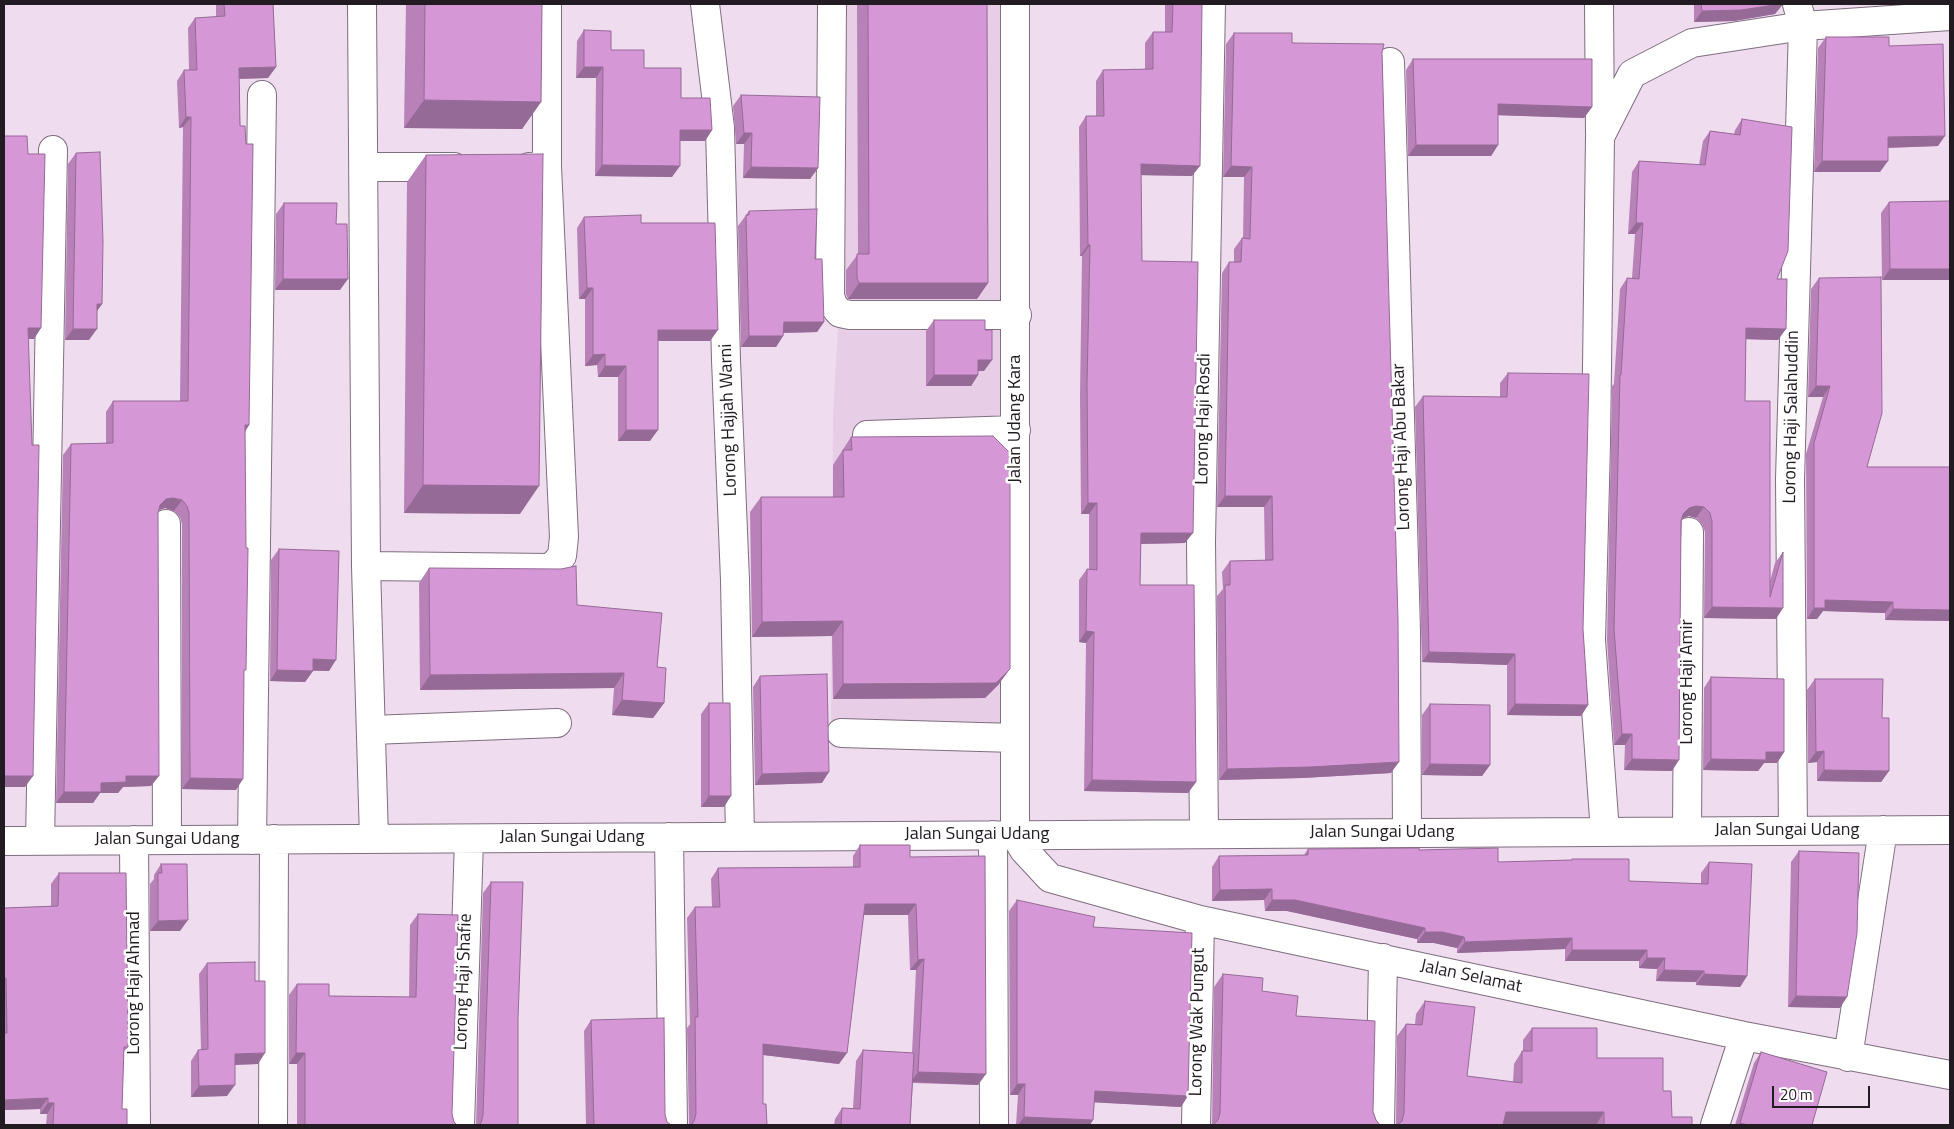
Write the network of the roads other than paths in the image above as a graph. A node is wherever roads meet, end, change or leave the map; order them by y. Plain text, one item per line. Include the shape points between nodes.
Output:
1 (362, 4) edge
2 (547, 4) edge
3 (705, 4) edge
4 (832, 4) edge
5 (1015, 4) edge
6 (1212, 4) edge
7 (1599, 4) edge
8 (1800, 15) edge
9 (1950, 16) edge
10 (1390, 62) dead end
11 (262, 95) dead end
12 (1600, 137) junction
13 (53, 150) dead end
14 (547, 166) junction
15 (480, 167) edge
16 (509, 167) edge
17 (364, 168) junction
18 (1016, 315) junction
19 (1016, 430) junction
20 (866, 436) edge
21 (166, 524) dead end
22 (1689, 532) dead end
23 (366, 566) junction
24 (557, 723) dead end
25 (371, 730) junction
26 (841, 733) dead end
27 (1015, 738) junction
28 (1883, 830) junction
29 (1950, 830) edge
30 (1687, 831) junction
31 (1793, 831) junction
32 (1605, 832) junction
33 (1407, 833) junction
34 (1204, 834) junction
35 (1004, 835) junction
36 (669, 837) junction
37 (740, 837) junction
38 (374, 839) junction
39 (469, 839) junction
40 (134, 840) junction
41 (167, 840) junction
42 (263, 840) junction
43 (4, 841) edge
44 (40, 841) junction
45 (1200, 920) junction
46 (1383, 958) junction
47 (1744, 1036) junction
48 (1848, 1057) junction
49 (1949, 1069) edge
50 (136, 1125) edge
51 (273, 1125) edge
52 (460, 1125) edge
53 (673, 1125) edge
54 (994, 1125) edge
55 (1196, 1125) edge
56 (1380, 1125) edge
57 (1715, 1125) edge

1 - 17 street
2 - 14 street
3 - 37 street, Lorong Hajjah Warni via 720,128
4 - 18 street via 830,296 833,305 840,313 850,315
5 - 18 street, Jalan Udang Kara
6 - 34 street, Lorong Haji Rosdi via 1201,542
7 - 12 street
8 - 9 street
8 - 12 street via 1692,42 1632,74
8 - 31 street, Lorong Haji Salahuddin via 1790,479
10 - 33 street, Lorong Haji Abu Bakar via 1406,631
11 - 42 street
12 - 32 street via 1590,640
13 - 44 street
14 - 16 street
14 - 23 street via 564,537 562,556 550,568
15 - 17 street
17 - 23 street
18 - 19 street, Jalan Udang Kara
19 - 20 street
19 - 27 street, Jalan Udang Kara
21 - 41 street
22 - 30 street, Lorong Haji Amir
23 - 25 street
24 - 25 street
25 - 38 street
26 - 27 street
27 - 35 street, Jalan Udang Kara
28 - 29 street, Jalan Sungai Udang
28 - 31 street, Jalan Sungai Udang
28 - 48 street
30 - 31 street, Jalan Sungai Udang
30 - 32 street, Jalan Sungai Udang
32 - 33 street, Jalan Sungai Udang
33 - 34 street, Jalan Sungai Udang
34 - 35 street, Jalan Sungai Udang
35 - 37 street, Jalan Sungai Udang
35 - 45 street, Jalan Selamat via 1024,850 1050,878
35 - 54 street, Jalan Udang Kara
36 - 37 street, Jalan Sungai Udang
36 - 39 street, Jalan Sungai Udang
36 - 53 street
38 - 39 street, Jalan Sungai Udang
38 - 42 street, Jalan Sungai Udang
39 - 52 street, Lorong Haji Shafie
40 - 41 street, Jalan Sungai Udang
40 - 44 street, Jalan Sungai Udang
40 - 50 street, Lorong Haji Ahmad
41 - 42 street, Jalan Sungai Udang
42 - 51 street
43 - 44 street, Jalan Sungai Udang
45 - 46 street, Jalan Selamat
45 - 55 street, Lorong Wak Pungut
46 - 47 street, Jalan Selamat
46 - 56 street
47 - 48 street, Jalan Selamat
47 - 57 street
48 - 49 street, Jalan Selamat

